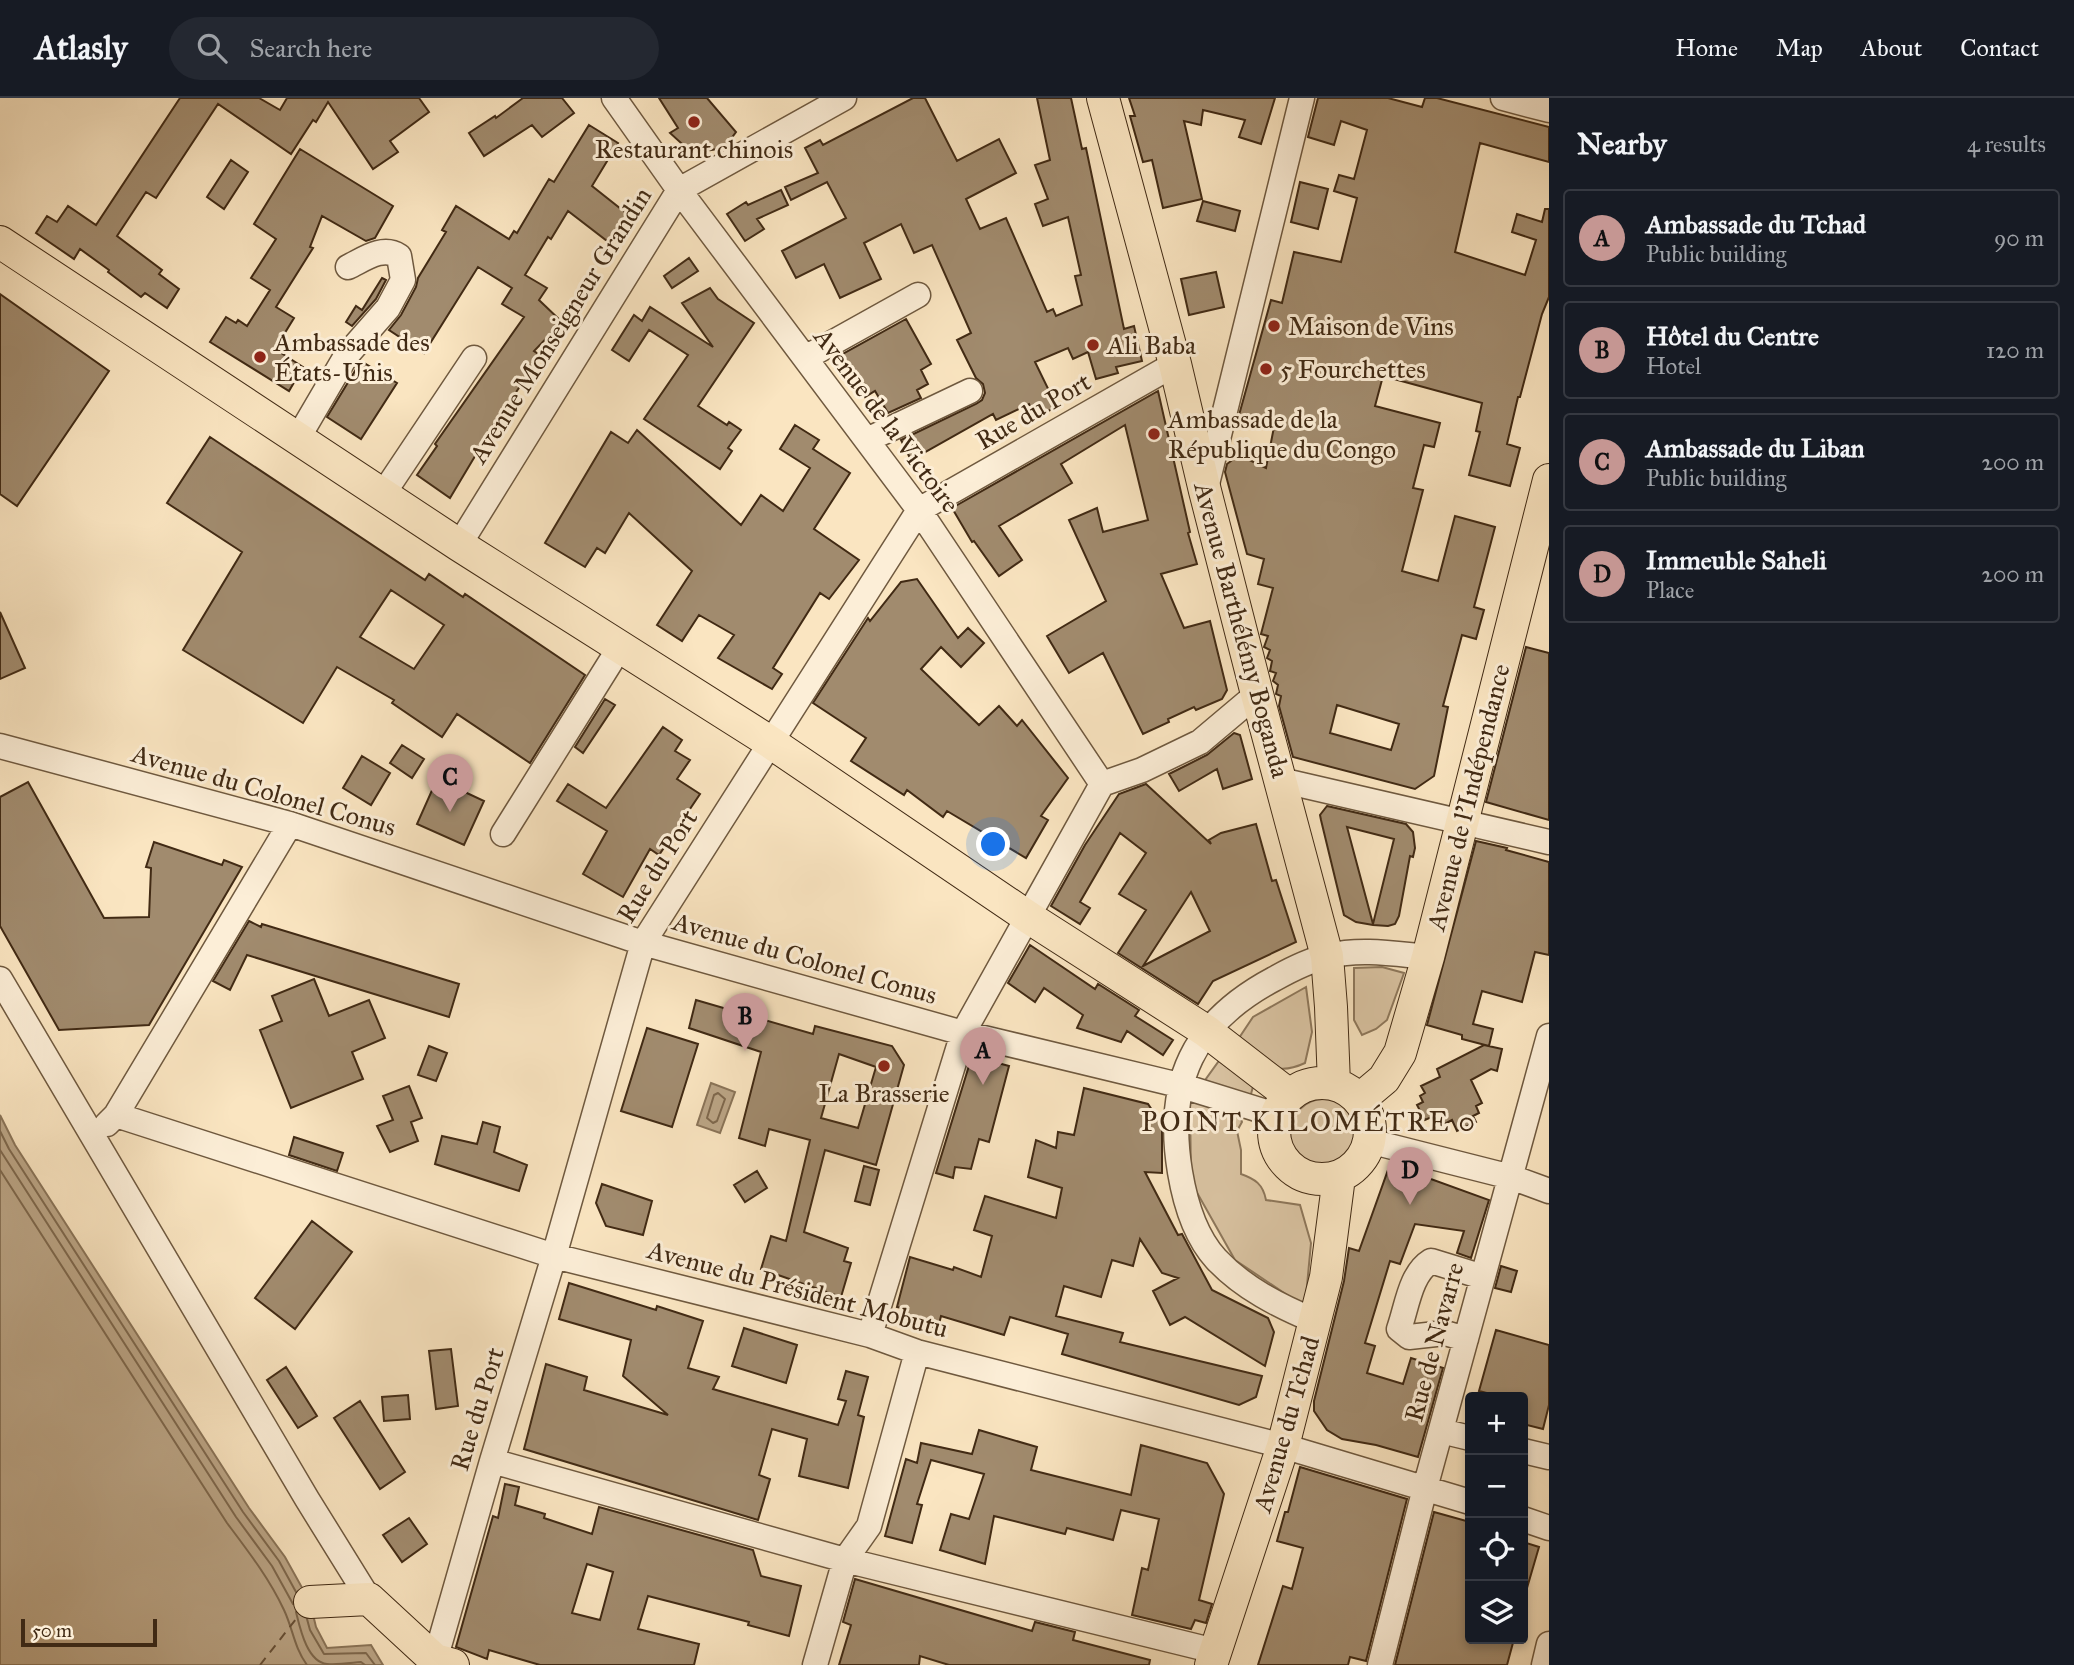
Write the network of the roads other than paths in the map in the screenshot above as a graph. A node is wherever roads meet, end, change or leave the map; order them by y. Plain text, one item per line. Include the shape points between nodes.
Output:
1 (614, 98) edge
2 (844, 98) edge
3 (1103, 98) edge
4 (1302, 98) edge
5 (1503, 98) edge
6 (1549, 110) edge
7 (679, 190) junction
8 (0, 243) edge
9 (348, 267) dead end
10 (918, 295) dead end
11 (474, 358) dead end
12 (805, 358) junction
13 (1175, 364) junction
14 (970, 391) dead end
15 (298, 438) junction
16 (866, 440) junction
17 (1549, 480) edge
18 (1205, 491) junction
19 (383, 494) junction
20 (919, 510) junction
21 (1544, 519) edge
22 (459, 545) junction
23 (620, 647) junction
24 (1257, 694) junction
25 (770, 742) junction
26 (0, 746) edge
27 (1280, 780) junction
28 (1102, 784) junction
29 (1463, 822) junction
30 (290, 824) junction
31 (503, 834) dead end
32 (1549, 842) edge
33 (1028, 917) junction
34 (643, 943) junction
35 (1327, 956) junction
36 (1428, 957) junction
37 (0, 979) edge
38 (1206, 1031) junction
39 (963, 1033) junction
40 (1549, 1036) edge
41 (1180, 1084) junction
42 (1347, 1092) junction
43 (1283, 1105) junction
44 (116, 1115) junction
45 (94, 1136) junction
46 (1369, 1141) junction
47 (1339, 1177) junction
48 (1511, 1177) junction
49 (1549, 1191) edge
50 (554, 1256) junction
51 (1483, 1277) junction
52 (1315, 1321) junction
53 (870, 1335) junction
54 (1466, 1339) junction
55 (917, 1352) junction
56 (1441, 1431) junction
57 (1465, 1437) edge
58 (1283, 1446) junction
59 (1528, 1452) edge
60 (1549, 1457) edge
61 (492, 1461) junction
62 (1425, 1488) junction
63 (1465, 1500) edge
64 (1528, 1521) edge
65 (1549, 1528) edge
66 (845, 1560) junction
67 (369, 1599) junction
68 (310, 1602) dead end
69 (1549, 1644) edge
70 (1213, 1658) edge
71 (444, 1662) edge
72 (815, 1665) edge
73 (1380, 1665) edge
74 (1544, 1665) edge

1 - 7 street, Avenue de la Victoire
2 - 7 street, Avenue Monseigneur Grandin
3 - 13 main road, Avenue Barthélémy Boganda
4 - 18 street
5 - 6 street
7 - 12 street, Avenue de la Victoire
7 - 22 street, Avenue Monseigneur Grandin
8 - 15 main road
9 - 15 street via 376,253 392,252 399,256 403,280 388,308 346,356
10 - 12 street
11 - 19 street
12 - 16 street, Avenue de la Victoire
13 - 18 main road, Avenue Barthélémy Boganda
13 - 20 street, Rue du Port
14 - 16 street
15 - 19 main road
16 - 20 street, Avenue de la Victoire
17 - 21 main road, Avenue de l'Indépendance
18 - 24 main road, Avenue Barthélémy Boganda
19 - 22 main road
20 - 25 street, Rue du Port
20 - 28 street, Avenue de la Victoire
21 - 29 main road, Avenue de l'Indépendance
22 - 23 main road
23 - 25 main road
23 - 31 street
24 - 27 main road, Avenue Barthélémy Boganda
24 - 28 street via 1200,742 1142,771
25 - 33 main road
25 - 34 street, Rue du Port
26 - 30 street, Avenue du Colonel Conus
27 - 29 street
27 - 35 main road, Avenue Barthélémy Boganda
28 - 33 street
29 - 32 street
29 - 36 main road, Avenue de l'Indépendance
30 - 34 street, Avenue du Colonel Conus
30 - 44 street
33 - 38 main road
33 - 39 street
34 - 39 street, Avenue du Colonel Conus
34 - 50 street, Rue du Port
35 - 36 street via 1367,951
35 - 38 street via 1251,991
35 - 42 main road, Avenue Barthélémy Boganda
36 - 42 main road, Avenue de l'Indépendance via 1400,1053 1384,1079
37 - 45 street
38 - 41 street
38 - 43 main road
39 - 41 street, Avenue du Colonel Conus
39 - 53 street
40 - 48 street, Rue de Navarre
41 - 43 street, Avenue du Colonel Conus
41 - 52 street via 1178,1160 1184,1196 1197,1230 1216,1259 1245,1283 1275,1304
42 - 43 main road via 1318,1083 1303,1086
42 - 46 main road via 1369,1119
43 - 47 main road via 1273,1133 1287,1166 1321,1180
44 - 45 street
44 - 50 street, Avenue du Président Mobutu
45 - 67 street
46 - 47 main road via 1359,1163
46 - 48 street
47 - 52 main road, Avenue du Tchad via 1326,1277
48 - 49 street
48 - 51 street, Rue de Navarre
50 - 53 street, Avenue du Président Mobutu
50 - 61 street, Rue du Port
51 - 54 street, Rue de Navarre
51 - 54 street via 1431,1261 1422,1266 1399,1329 1409,1337 1446,1333
52 - 58 main road, Avenue du Tchad
53 - 55 street, Avenue du Président Mobutu
54 - 56 street, Rue de Navarre
55 - 58 street, Avenue du Président Mobutu
55 - 66 street via 869,1526
56 - 57 street
56 - 62 street, Rue de Navarre
58 - 62 street, Avenue du Président Mobutu
58 - 70 main road, Avenue du Tchad
59 - 60 street
61 - 66 street
61 - 71 street, Rue du Port
62 - 63 street, Avenue du Président Mobutu
62 - 73 street, Rue de Navarre
64 - 65 street
66 - 70 street
66 - 72 street
67 - 68 main road
67 - 71 main road
69 - 74 street

